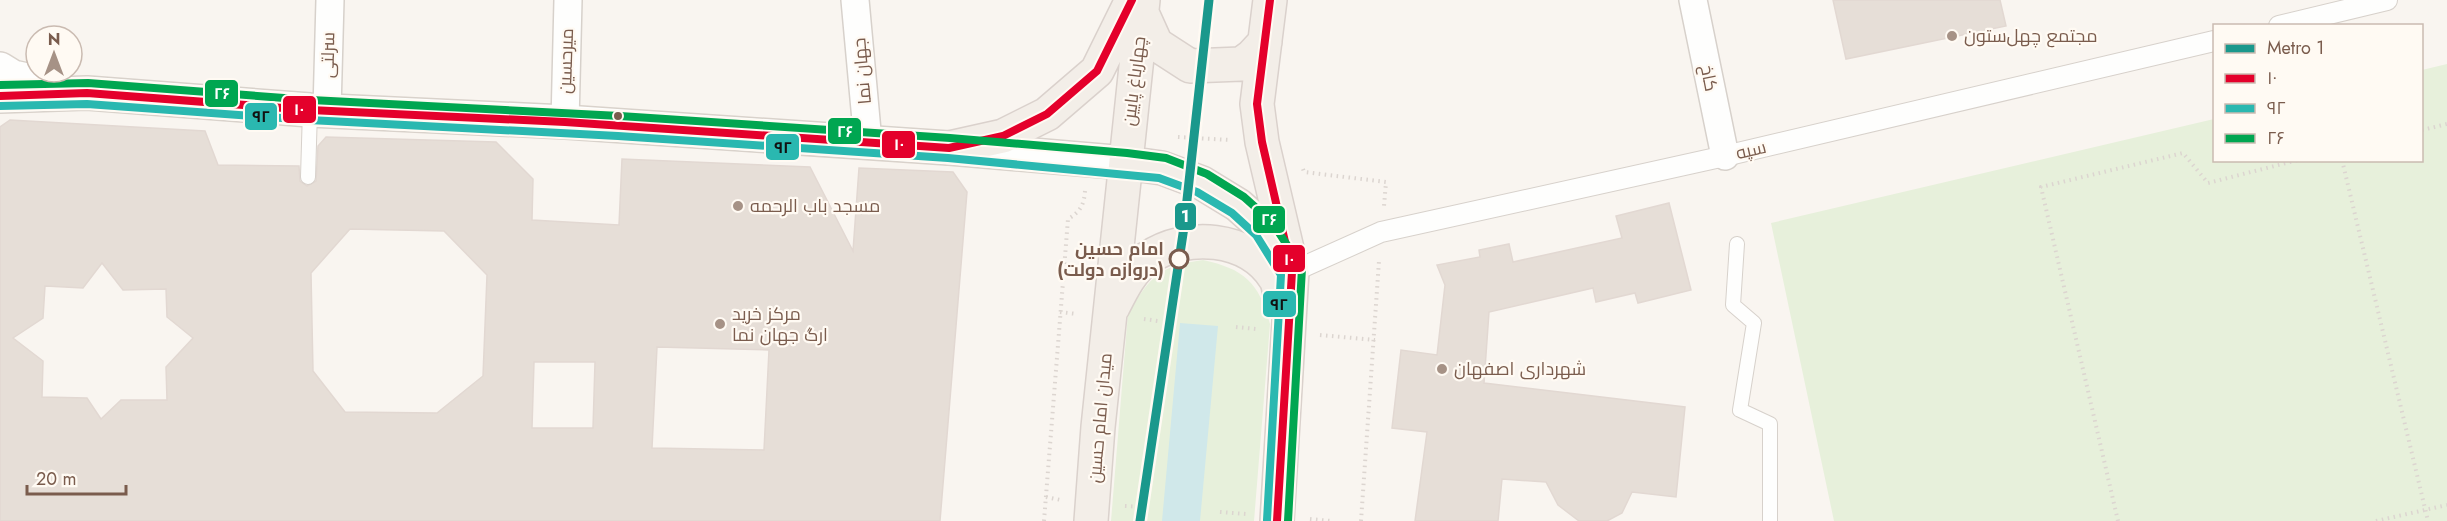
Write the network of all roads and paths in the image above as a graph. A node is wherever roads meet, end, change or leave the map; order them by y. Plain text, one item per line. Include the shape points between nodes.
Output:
1 (330, 0) edge
2 (568, 0) edge
3 (855, 0) edge
4 (1270, 0) edge
5 (1693, 0) edge
6 (2387, 0) edge
7 (1139, 4) edge
8 (2287, 24) edge
9 (2213, 41) edge
10 (1265, 42) junction
11 (0, 69) edge
12 (87, 93) junction
13 (0, 96) edge
14 (318, 110) junction
15 (565, 122) junction
16 (2447, 124) edge
17 (2423, 130) edge
18 (868, 142) junction
19 (949, 148) junction
20 (1725, 156) junction
21 (1089, 160) junction
22 (2290, 162) edge
23 (2342, 162) edge
24 (1126, 163) junction
25 (309, 177) dead end
26 (1381, 232) junction
27 (1737, 244) dead end
28 (1292, 272) junction
29 (1060, 312) junction
30 (1093, 314) junction
31 (1288, 332) junction
32 (1046, 498) junction
33 (1063, 501) dead end
34 (2447, 505) edge
35 (2426, 510) junction
36 (1044, 521) edge
37 (1091, 521) edge
38 (1277, 521) edge
39 (1361, 521) edge
40 (1770, 521) edge
41 (2118, 521) edge
42 (2376, 521) edge
43 (2428, 521) edge

1 - 14 street, سرلتی
2 - 15 street, میرحسین
3 - 18 street, جهان نما
4 - 10 main road
5 - 20 street, کاخ
6 - 8 street
7 - 10 main road via 1156,44 1190,66 1241,64
7 - 19 main road via 1096,70 1047,114 1003,136
7 - 24 main road, چهارباغ پایین
9 - 20 street, سپه
10 - 28 main road via 1257,104
11 - 12 main road via 14,76
12 - 13 main road
12 - 14 main road
14 - 15 main road
14 - 25 lane
15 - 18 main road
16 - 17 path
18 - 19 main road
19 - 21 main road
20 - 26 street, سپه
21 - 24 main road
21 - 29 path via 1084,202 1078,214 1068,219
22 - 41 path via 2208,183 2183,153 2041,187
23 - 35 path
24 - 28 main road via 1162,168 1202,183 1238,205 1264,228
24 - 30 main road, میدان امام حسین
26 - 28 street, سپه
26 - 39 path
27 - 40 lane via 1733,305 1754,322 1740,410 1770,424
28 - 31 main road, میدان امام حسین
29 - 30 path
29 - 32 path
30 - 31 main road, میدان امام حسین via 1146,259 1190,242 1214,242 1237,248 1257,260 1276,279
30 - 37 main road, میدان امام حسین
31 - 38 main road, میدان امام حسین
32 - 33 path
32 - 36 path
34 - 35 path
35 - 42 path
35 - 43 path

